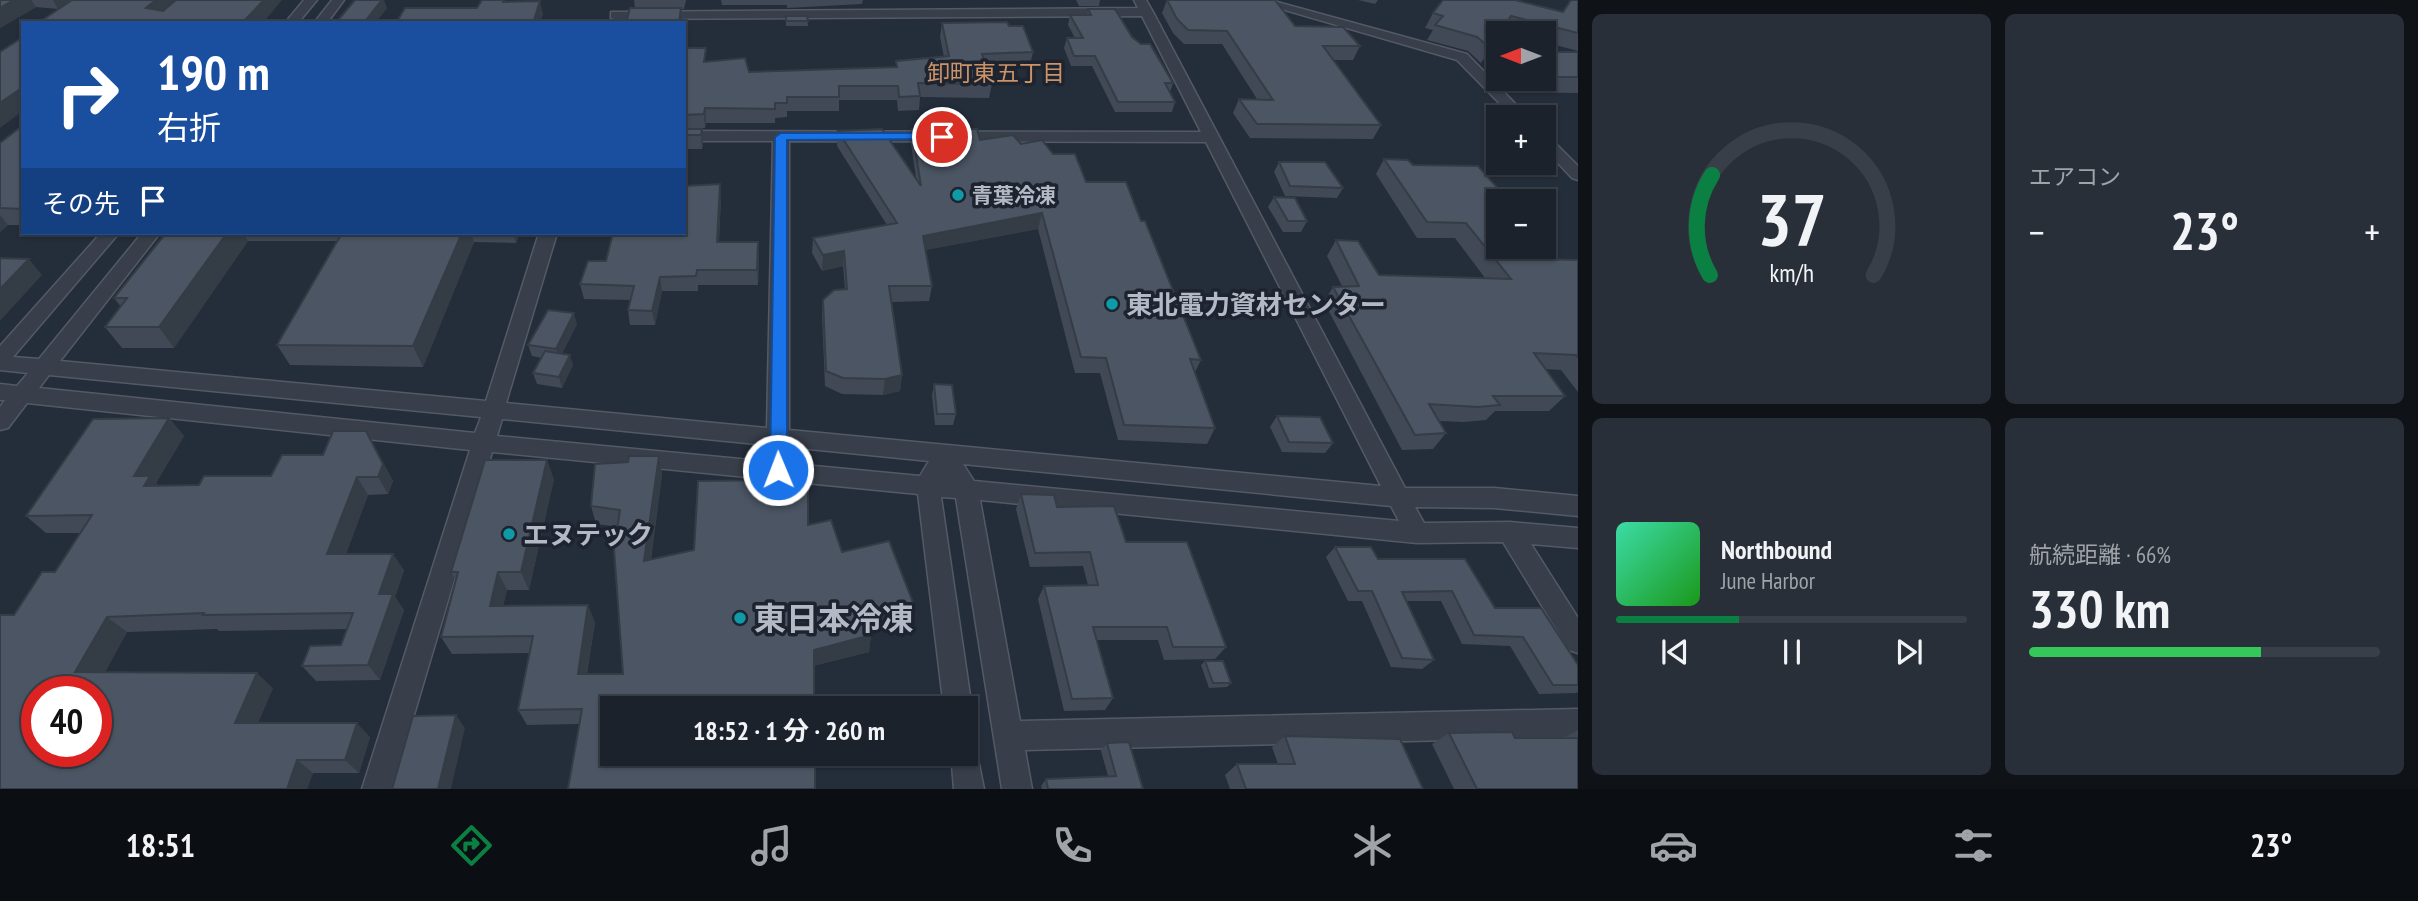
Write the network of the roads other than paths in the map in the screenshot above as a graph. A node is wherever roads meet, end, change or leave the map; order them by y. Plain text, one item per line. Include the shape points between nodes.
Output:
1 (311, 0) edge
2 (338, 0) edge
3 (619, 0) edge
4 (1256, 0) edge
5 (1143, 6) edge
6 (613, 19) edge
7 (294, 21) edge
8 (322, 21) edge
9 (1509, 105) edge
10 (686, 136) edge
11 (781, 137) junction
12 (1211, 137) junction
13 (1556, 152) edge
14 (1578, 174) edge
15 (108, 235) edge
16 (149, 235) edge
17 (547, 235) edge
18 (0, 361) edge
19 (45, 366) junction
20 (0, 392) edge
21 (23, 393) junction
22 (495, 411) junction
23 (0, 422) edge
24 (778, 438) junction
25 (484, 443) junction
26 (945, 454) junction
27 (778, 470) junction
28 (928, 483) junction
29 (966, 488) junction
30 (1398, 497) junction
31 (1578, 506) edge
32 (1510, 532) junction
33 (1417, 533) junction
34 (1578, 538) edge
35 (1578, 641) edge
36 (956, 696) edge
37 (1578, 723) edge
38 (1008, 736) junction
39 (966, 766) edge
40 (377, 789) edge
41 (969, 789) edge
42 (1017, 789) edge

1 - 7 street
2 - 8 street
3 - 6 street
4 - 9 street via 1462,57
5 - 6 street
5 - 12 street
10 - 11 street
11 - 12 street
11 - 24 street
12 - 30 street
13 - 14 street
15 - 18 street
16 - 19 street
17 - 22 street
18 - 19 street
19 - 21 street
19 - 22 street
20 - 21 street
21 - 23 street
21 - 25 street
22 - 24 street
22 - 25 street
24 - 26 street
24 - 27 street
25 - 27 street
25 - 40 street
26 - 28 street
26 - 29 street
26 - 30 street
27 - 28 street
28 - 29 street
28 - 36 street
29 - 33 street
29 - 38 street
30 - 31 street via 1494,498
30 - 33 street
32 - 33 street
32 - 34 street
32 - 35 street
37 - 38 street
38 - 42 street
39 - 41 street

